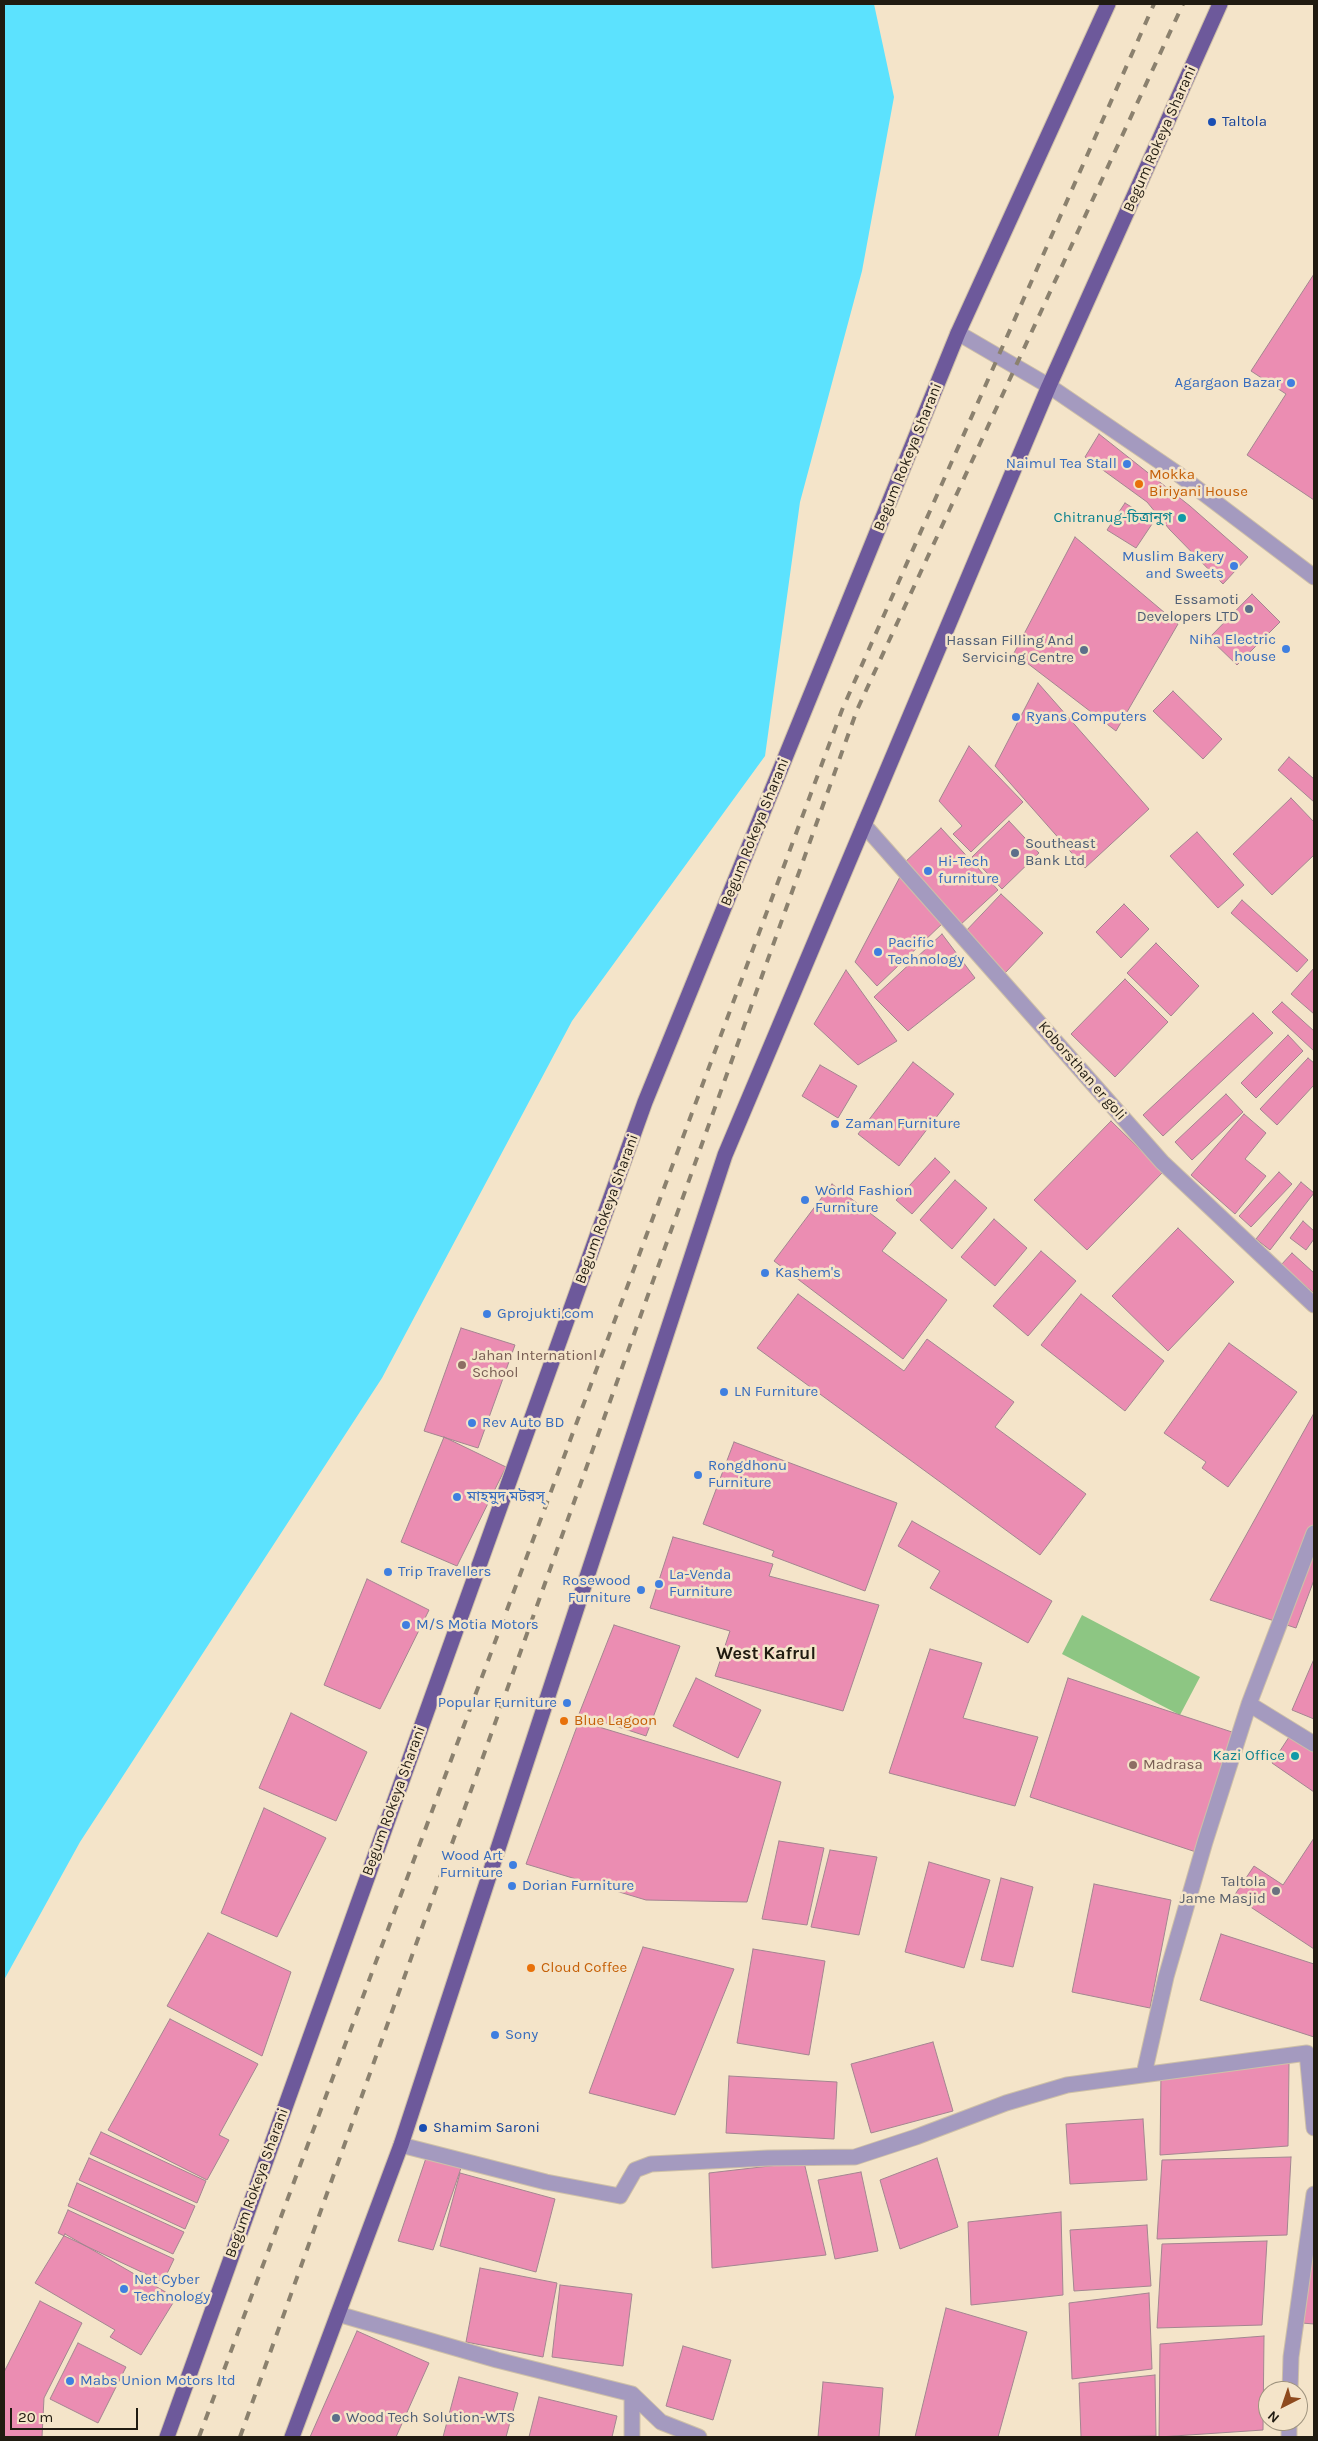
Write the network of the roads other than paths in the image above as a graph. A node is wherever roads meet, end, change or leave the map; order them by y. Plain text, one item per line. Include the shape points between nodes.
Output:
1 (1108, 4) edge
2 (1220, 4) edge
3 (958, 333) junction
4 (1049, 386) junction
5 (1314, 576) edge
6 (864, 825) junction
7 (1314, 1305) edge
8 (1314, 1534) edge
9 (1249, 1704) junction
10 (1314, 1744) edge
11 (1144, 2074) junction
12 (1314, 2128) edge
13 (401, 2145) junction
14 (1314, 2194) edge
15 (338, 2314) junction
16 (1290, 2381) edge
17 (632, 2394) junction
18 (166, 2437) edge
19 (292, 2437) edge
20 (632, 2437) edge
21 (699, 2437) edge

1 - 3 main road, Begum Rokeya Sharani
2 - 4 main road, Begum Rokeya Sharani
3 - 4 street
3 - 18 main road, Begum Rokeya Sharani via 645,1102
4 - 5 street via 1178,474
4 - 6 main road, Begum Rokeya Sharani
6 - 7 street, Koborsthan er goli via 1162,1162
6 - 13 main road, Begum Rokeya Sharani via 725,1155
8 - 9 street
9 - 10 street
9 - 11 street via 1166,1977
11 - 12 street via 1307,2053
11 - 13 street via 1067,2085 1006,2103 855,2157 651,2164 635,2170 620,2196 546,2182
13 - 15 main road, Begum Rokeya Sharani
14 - 16 street
15 - 17 street via 497,2360
15 - 19 main road, Begum Rokeya Sharani
17 - 20 street
17 - 21 street via 661,2422

